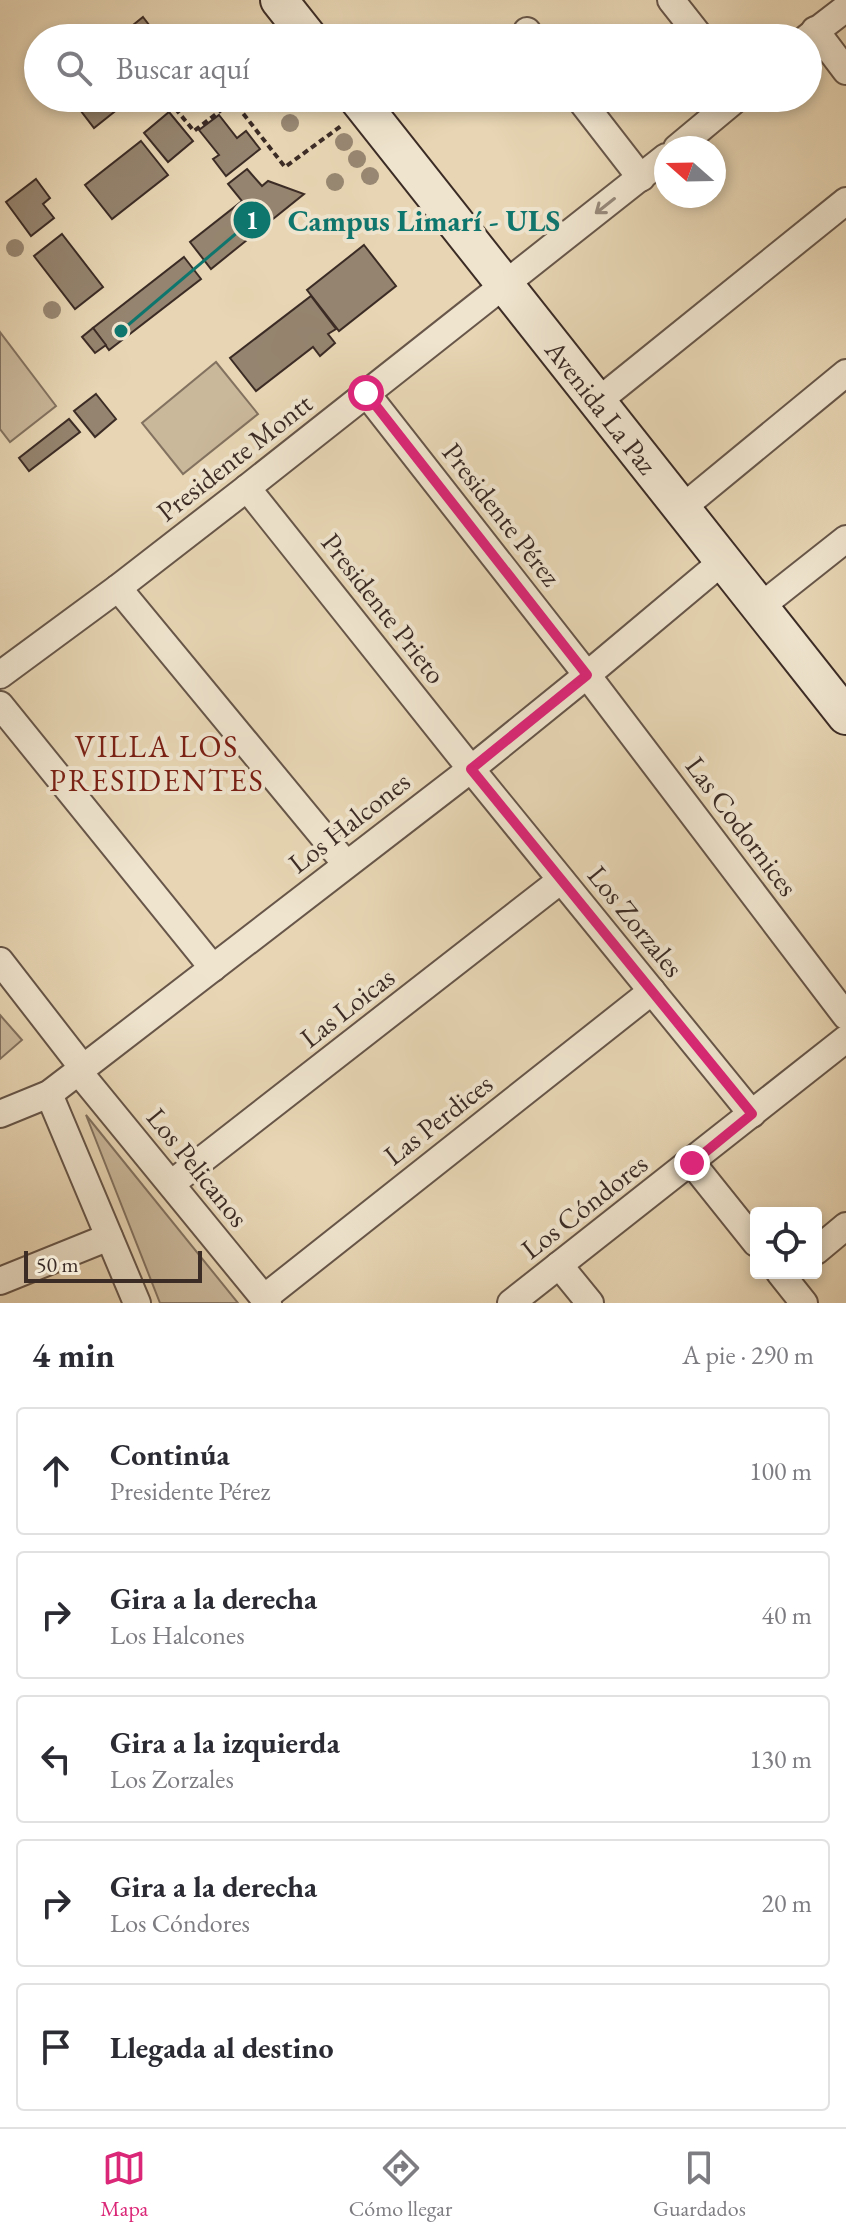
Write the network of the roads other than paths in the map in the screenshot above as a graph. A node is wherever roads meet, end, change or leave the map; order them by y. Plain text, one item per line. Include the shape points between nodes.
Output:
1 (279, 0) edge
2 (671, 0) edge
3 (846, 8) edge
4 (298, 24) edge
5 (690, 24) edge
6 (822, 26) edge
7 (822, 46) edge
8 (846, 71) edge
9 (368, 112) edge
10 (590, 112) edge
11 (720, 112) edge
12 (691, 136) edge
13 (654, 167) edge
14 (641, 178) junction
15 (846, 201) edge
16 (504, 285) junction
17 (846, 373) edge
18 (366, 393) junction
19 (597, 402) junction
20 (247, 488) junction
21 (682, 508) junction
22 (846, 539) edge
23 (723, 561) junction
24 (118, 588) junction
25 (760, 607) junction
26 (0, 675) edge
27 (587, 675) junction
28 (841, 699) edge
29 (0, 705) edge
30 (471, 769) junction
31 (346, 864) junction
32 (561, 880) junction
33 (0, 961) edge
34 (213, 968) junction
35 (652, 991) junction
36 (846, 1016) edge
37 (846, 1039) edge
38 (81, 1069) junction
39 (49, 1094) junction
40 (0, 1114) edge
41 (752, 1114) junction
42 (692, 1163) junction
43 (171, 1184) junction
44 (846, 1226) edge
45 (750, 1236) edge
46 (109, 1237) junction
47 (822, 1246) edge
48 (559, 1265) junction
49 (787, 1279) edge
50 (0, 1281) edge
51 (266, 1300) edge
52 (137, 1303) edge
53 (511, 1303) edge
54 (590, 1303) edge
55 (804, 1303) edge

1 - 4 main road
2 - 5 street
3 - 6 street
7 - 8 street
9 - 16 main road, Avenida La Paz
10 - 14 street
11 - 12 street
13 - 14 street, Presidente Montt
14 -> 16 street, Presidente Montt
15 - 19 street
16 - 18 street, Presidente Montt
16 - 19 main road, Avenida La Paz
17 - 21 street
18 - 20 street, Presidente Montt
18 - 27 street, Presidente Pérez
19 - 21 main road, Avenida La Paz
20 - 24 street, Presidente Montt
20 - 30 street, Presidente Prieto
21 - 23 main road, Avenida La Paz
22 - 25 street
23 - 25 main road, Avenida La Paz
23 - 27 street, Los Halcones
24 - 26 street, Presidente Montt
24 - 31 street
25 - 28 main road, Avenida La Paz
27 - 30 street, Los Halcones
27 - 36 street, Las Codornices
29 - 34 street
30 - 31 street, Los Halcones
30 - 32 street, Los Zorzales
31 - 34 street, Los Halcones
32 - 35 street, Los Zorzales
32 - 43 street, Las Loicas
33 - 38 street, Los Pelicanos
34 - 38 street, Los Halcones
35 - 41 street, Los Zorzales
35 - 51 street, Las Perdices
37 - 41 street, Los Cóndores
38 - 39 street, Los Halcones
38 - 43 street, Los Pelicanos
39 - 40 street, Los Halcones
39 - 46 street
41 - 42 street, Los Cóndores
42 - 45 street
42 - 48 street, Los Cóndores
43 - 51 street, Los Pelicanos
44 - 47 street
46 - 50 street
46 - 52 street
48 - 53 street, Los Cóndores
48 - 54 street
49 - 55 street

